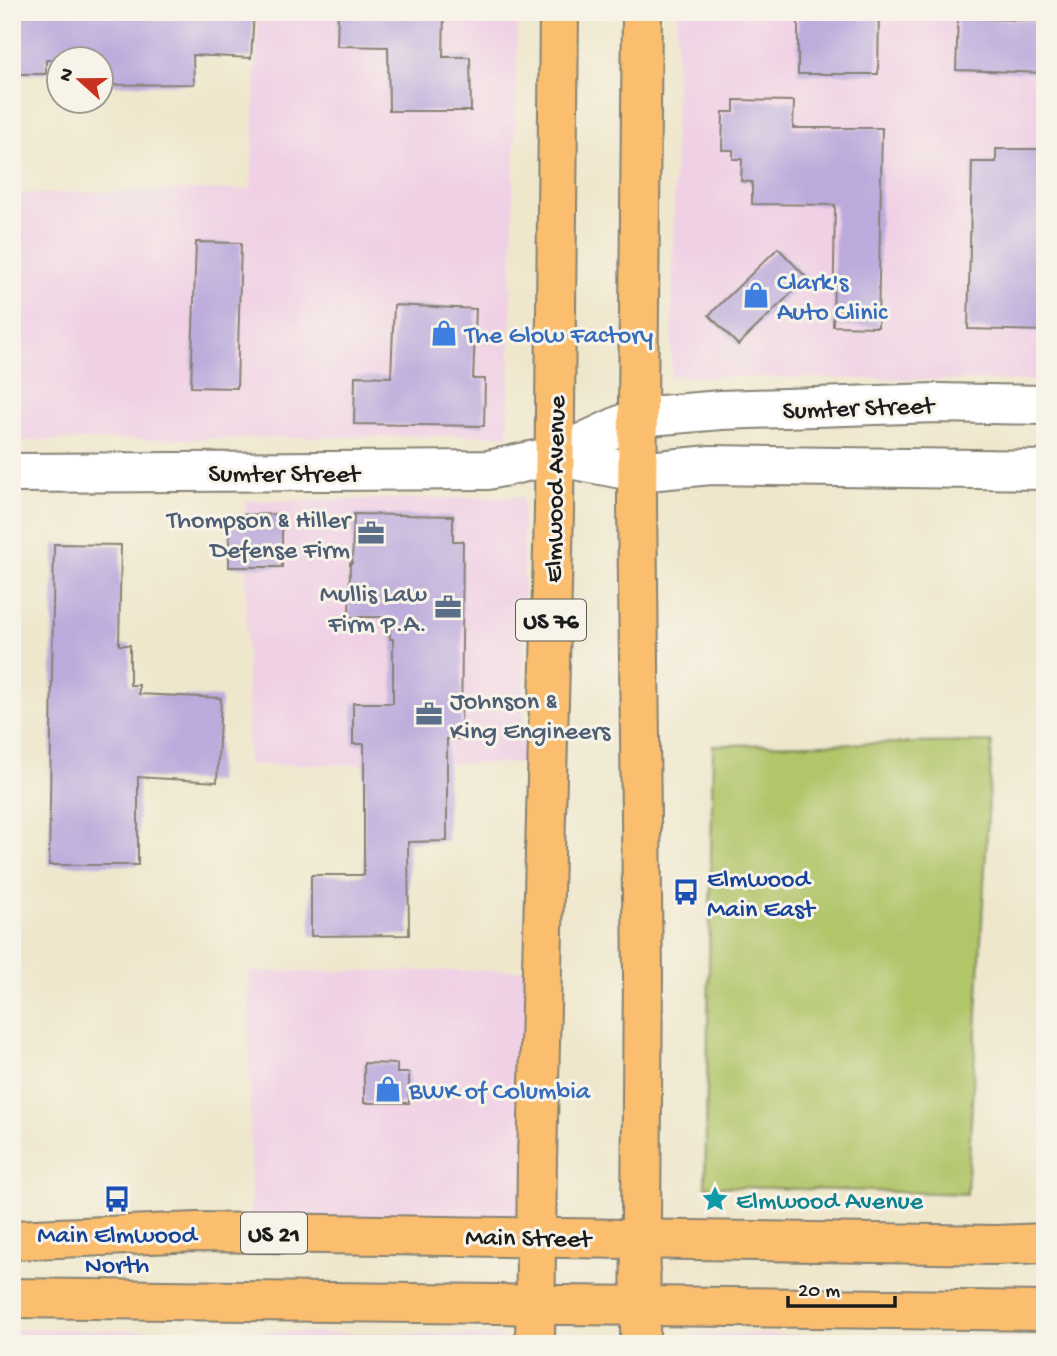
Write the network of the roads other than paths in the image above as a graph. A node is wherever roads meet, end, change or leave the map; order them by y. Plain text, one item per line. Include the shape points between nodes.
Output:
1 (559, 12) edge
2 (642, 12) edge
3 (1045, 405) edge
4 (638, 417) junction
5 (554, 456) junction
6 (1045, 470) edge
7 (12, 472) edge
8 (637, 472) junction
9 (536, 1236) junction
10 (641, 1239) junction
11 (12, 1240) edge
12 (1045, 1243) edge
13 (12, 1298) edge
14 (536, 1305) junction
15 (1045, 1311) edge
16 (640, 1325) edge
17 (535, 1344) edge

1 - 5 main road, Elmwood Avenue / US 76
2 - 4 main road
3 - 4 street, Sumter Street via 923,404
4 - 5 street, Sumter Street
4 - 8 main road
5 - 7 street, Sumter Street via 481,470
5 - 8 street, Sumter Street
5 - 9 main road, Elmwood Avenue / US 76
6 - 8 street, Sumter Street via 710,465
8 - 10 main road
9 - 10 main road, Main Street / US 21
9 - 11 main road, Main Street / US 21 via 197,1232
9 - 14 main road, Elmwood Avenue / US 76
10 - 12 main road, Main Street
10 - 16 main road
13 - 14 main road
14 - 16 main road
14 - 17 main road, Elmwood Avenue
15 - 16 main road

